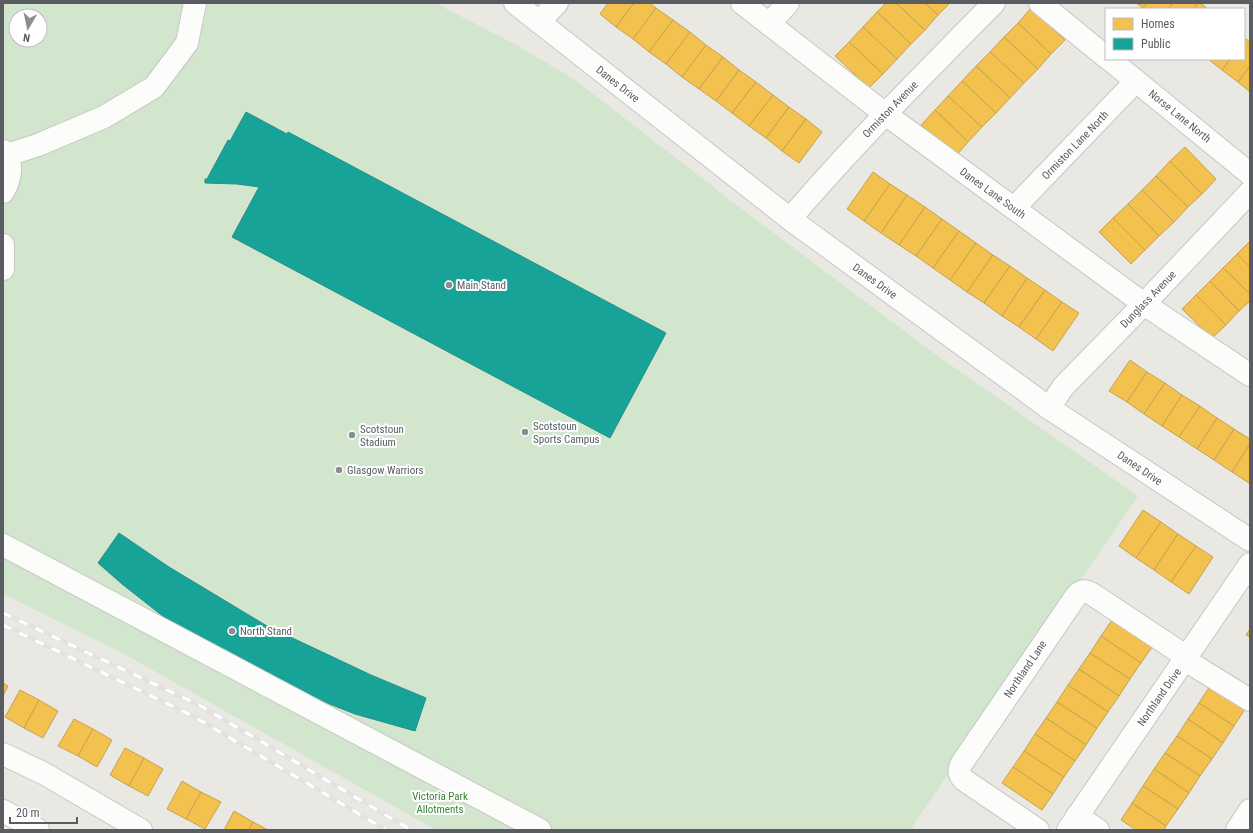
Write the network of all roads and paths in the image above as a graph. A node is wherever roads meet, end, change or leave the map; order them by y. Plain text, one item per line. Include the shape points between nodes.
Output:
1 (195, 3) edge
2 (515, 3) edge
3 (557, 3) edge
4 (742, 3) edge
5 (788, 3) edge
6 (994, 3) edge
7 (1040, 3) edge
8 (539, 22) junction
9 (769, 24) junction
10 (1105, 55) edge
11 (1110, 60) edge
12 (1136, 81) junction
13 (884, 113) junction
14 (5, 153) edge
15 (1250, 174) edge
16 (3, 192) edge
17 (1250, 192) edge
18 (1014, 208) junction
19 (790, 219) junction
20 (3, 245) edge
21 (3, 269) edge
22 (1144, 304) junction
23 (1250, 375) edge
24 (1049, 408) junction
25 (1250, 540) edge
26 (3, 544) edge
27 (1250, 564) edge
28 (1186, 659) junction
29 (1250, 700) edge
30 (3, 754) edge
31 (1250, 810) edge
32 (3, 811) edge
33 (1072, 823) edge
34 (38, 830) edge
35 (141, 830) edge
36 (540, 830) edge
37 (1038, 830) edge
38 (1098, 830) edge
39 (1238, 830) edge

1 - 14 street via 187,43 154,87 104,117 38,145
2 - 8 street, Danes Drive
3 - 8 street
4 - 9 street, Danes Lane South
5 - 9 street
6 - 13 street, Ormiston Avenue
7 - 10 street
8 - 19 street, Danes Drive
9 - 13 street, Danes Lane South
11 - 12 street, Norse Lane North
12 - 15 street, Norse Lane North
12 - 18 street, Ormiston Lane North
13 - 18 street, Danes Lane South
13 - 19 street, Ormiston Avenue
14 - 16 street via 11,168 9,181
17 - 22 street, Dunglass Avenue
18 - 22 street, Danes Lane South
19 - 24 street, Danes Drive
20 - 21 street
22 - 23 street, Danes Lane South
22 - 24 street, Dunglass Avenue via 1063,387
24 - 25 street, Danes Drive
26 - 36 street
27 - 28 street, Northland Drive
28 - 29 street
28 - 33 street, Northland Drive
28 - 37 street, Northland Lane via 1092,594 1079,592 962,763 959,772 964,780
30 - 35 street via 43,773
31 - 39 street
32 - 34 street
33 - 38 street

